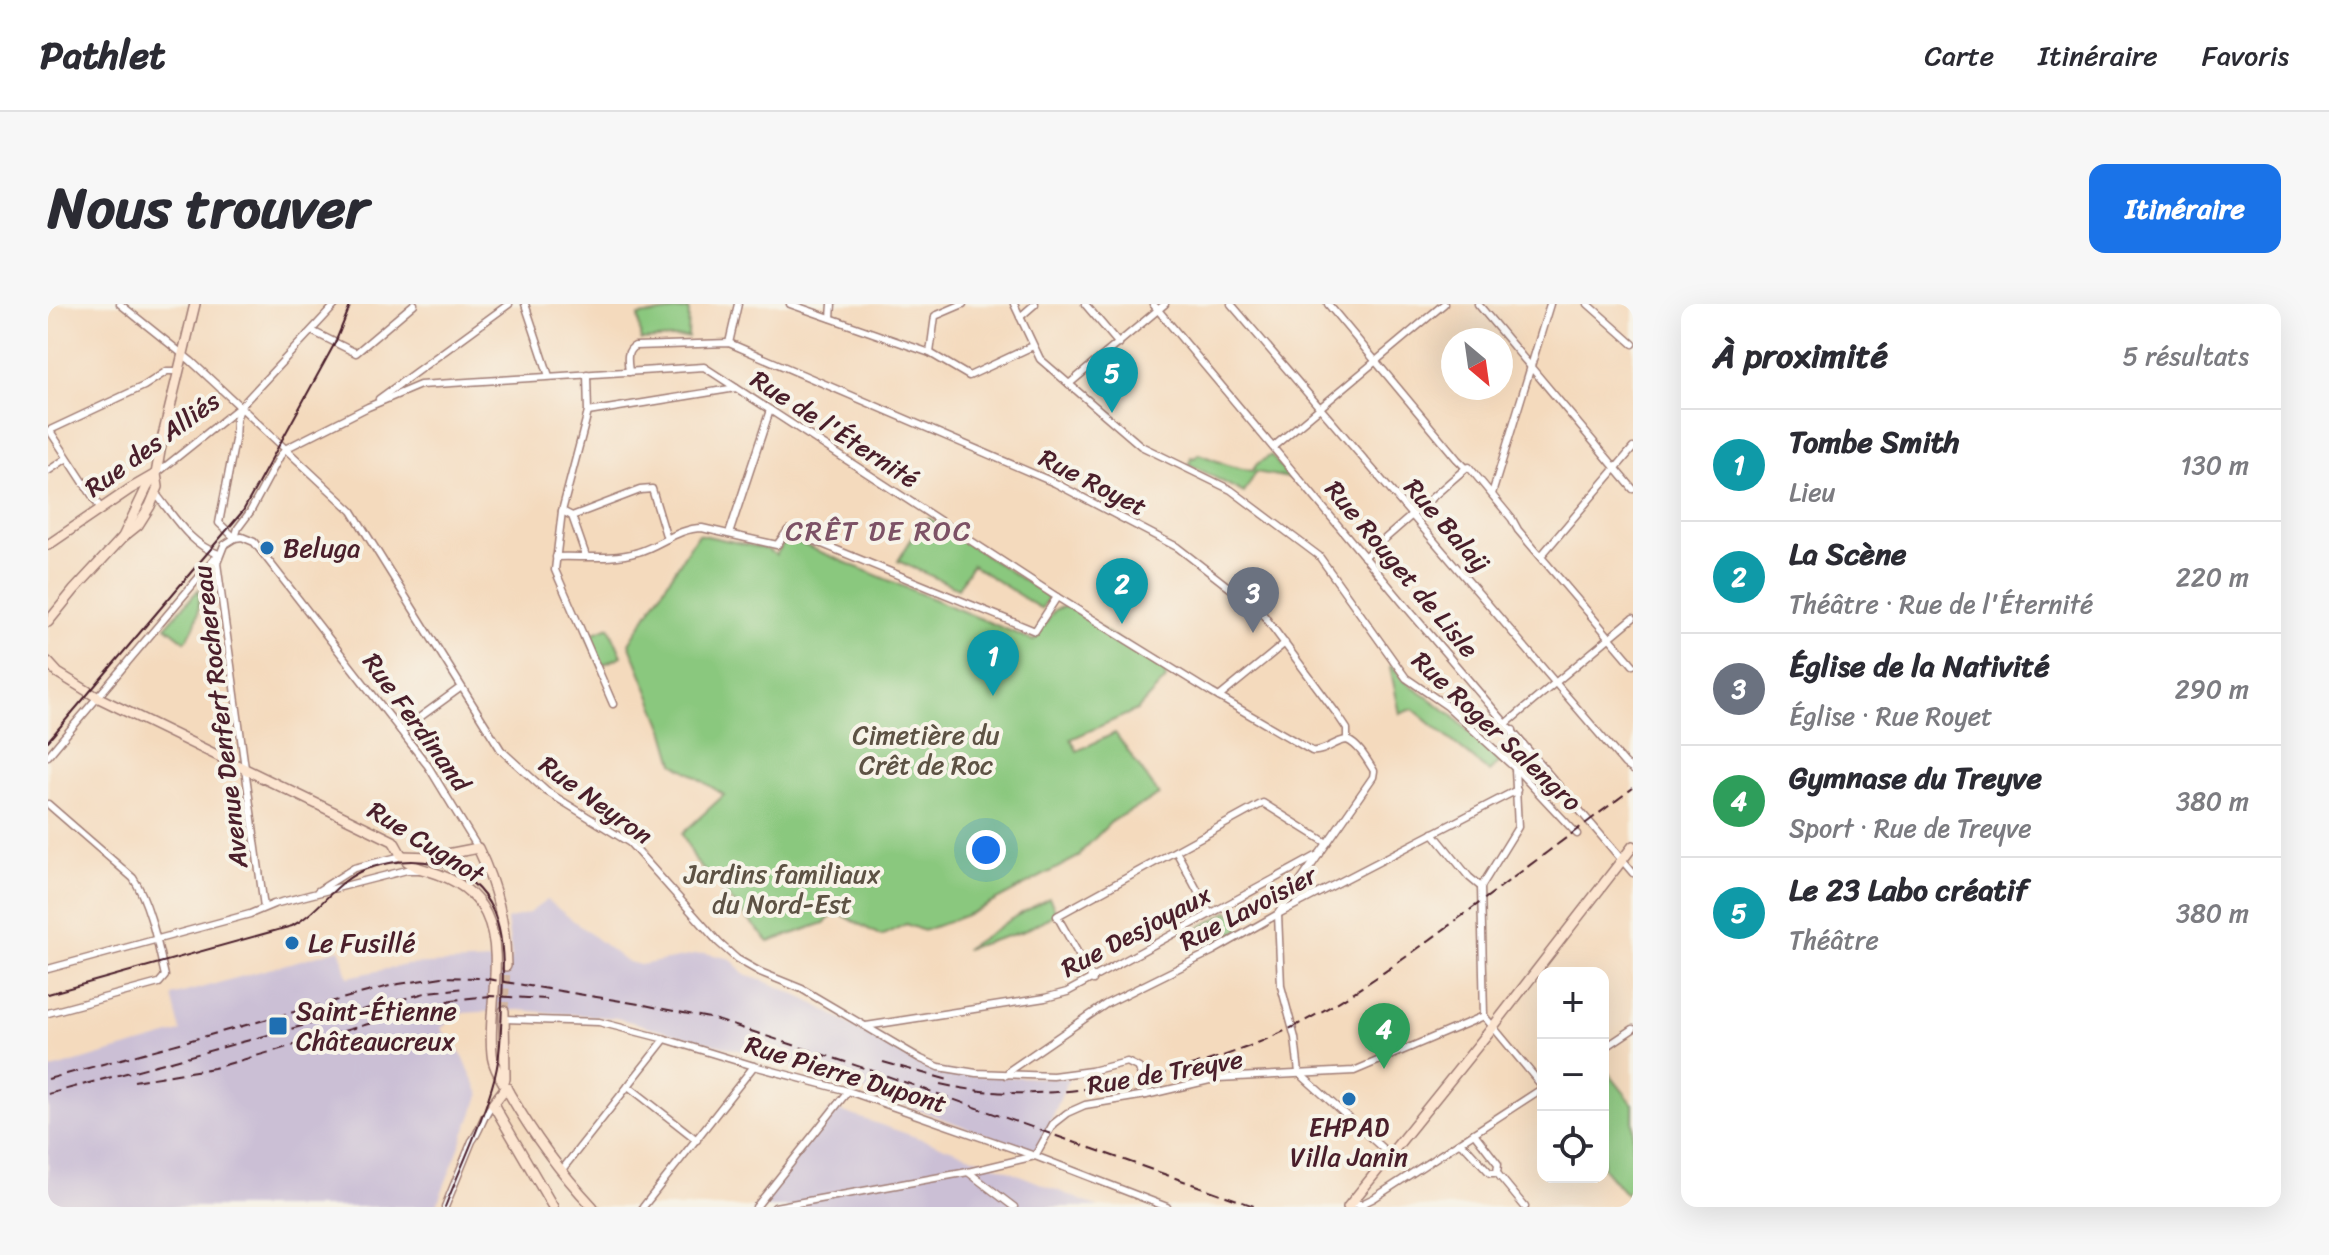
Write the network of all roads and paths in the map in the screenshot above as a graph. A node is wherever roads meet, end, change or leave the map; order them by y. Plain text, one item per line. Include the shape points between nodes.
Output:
1 (120, 304) edge
2 (195, 304) edge
3 (336, 304) edge
4 (414, 304) edge
5 (509, 304) edge
6 (525, 304) edge
7 (738, 304) edge
8 (790, 304) edge
9 (832, 304) edge
10 (963, 304) edge
11 (1014, 304) edge
12 (1035, 304) edge
13 (1085, 304) edge
14 (1165, 304) edge
15 (1231, 304) edge
16 (1328, 304) edge
17 (1444, 304) edge
18 (1478, 304) edge
19 (1550, 304) edge
20 (1588, 304) edge
21 (1156, 307) edge
22 (1020, 317) junction
23 (831, 318) junction
24 (312, 331) junction
25 (729, 343) junction
26 (1119, 344) junction
27 (1633, 344) edge
28 (1033, 346) junction
29 (930, 353) junction
30 (183, 354) junction
31 (1376, 361) junction
32 (1531, 367) junction
33 (179, 371) junction
34 (629, 372) junction
35 (587, 374) junction
36 (549, 376) junction
37 (1069, 384) junction
38 (736, 388) junction
39 (241, 406) junction
40 (368, 407) junction
41 (1320, 408) junction
42 (770, 410) junction
43 (588, 412) junction
44 (49, 431) edge
45 (1273, 447) junction
46 (287, 448) junction
47 (1633, 448) edge
48 (67, 458) junction
49 (1466, 468) junction
50 (1615, 468) junction
51 (48, 471) edge
52 (156, 474) junction
53 (1633, 489) edge
54 (156, 494) junction
55 (1492, 494) junction
56 (101, 509) junction
57 (562, 511) junction
58 (1413, 515) junction
59 (572, 516) junction
60 (729, 534) junction
61 (123, 537) junction
62 (235, 538) junction
63 (667, 539) junction
64 (48, 545) edge
65 (219, 554) junction
66 (586, 556) junction
67 (1541, 556) junction
68 (556, 557) junction
69 (1364, 557) junction
70 (1057, 597) junction
71 (1633, 618) edge
72 (48, 622) edge
73 (1607, 640) junction
74 (1285, 643) junction
75 (48, 662) edge
76 (1633, 665) edge
77 (1555, 683) junction
78 (460, 688) junction
79 (97, 697) junction
80 (1219, 697) junction
81 (613, 704) dead end
82 (1507, 723) junction
83 (1513, 730) junction
84 (401, 731) junction
85 (1347, 740) junction
86 (48, 756) edge
87 (244, 769) junction
88 (1517, 770) junction
89 (1633, 770) edge
90 (1517, 790) junction
91 (48, 804) edge
92 (1578, 807) junction
93 (1563, 819) junction
94 (1433, 833) junction
95 (1577, 834) dead end
96 (1327, 843) junction
97 (1633, 846) edge
98 (478, 848) junction
99 (1176, 851) junction
100 (1320, 854) junction
101 (402, 856) junction
102 (1622, 859) junction
103 (421, 870) junction
104 (1633, 873) edge
105 (1481, 887) junction
106 (313, 894) junction
107 (264, 907) junction
108 (1210, 914) junction
109 (1278, 914) junction
110 (155, 939) junction
111 (506, 966) tunnel mouth
112 (48, 969) edge
113 (1093, 980) junction
114 (48, 1013) edge
115 (504, 1015) joint
116 (1484, 1016) junction
117 (866, 1026) junction
118 (1492, 1028) junction
119 (1633, 1029) edge
120 (665, 1039) junction
121 (1609, 1045) edge
122 (754, 1066) junction
123 (1299, 1073) junction
124 (1006, 1075) junction
125 (1537, 1080) edge
126 (628, 1086) junction
127 (506, 1087) junction
128 (848, 1091) junction
129 (1537, 1091) edge
130 (1146, 1095) junction
131 (493, 1104) junction
132 (1474, 1133) junction
133 (697, 1140) junction
134 (1459, 1143) junction
135 (1035, 1156) junction
136 (1391, 1156) junction
137 (561, 1171) junction
138 (968, 1172) junction
139 (1497, 1173) junction
140 (1353, 1204) edge
141 (445, 1207) edge
142 (553, 1207) edge
143 (593, 1207) edge
144 (643, 1207) edge
145 (758, 1207) edge
146 (775, 1207) edge
147 (1014, 1207) edge
148 (1167, 1207) edge
149 (1525, 1207) edge

1 - 30 street, Rue Neyron
2 - 30 main road
3 - 24 street, Rue des Alliés
4 - 24 street via 356,353
5 - 40 street
6 - 36 street
7 - 25 street
8 - 23 street
9 - 23 street
10 - 29 street via 935,316
11 - 22 street, Rue Roger Salengro
12 - 22 street
13 - 26 street
14 - 21 street
15 - 41 street, Rue Balaÿ
16 - 31 street
17 - 31 street
18 - 32 street
19 - 32 street
20 - 27 street
21 - 26 street
21 - 45 street, Rue Rouget de Lisle
22 - 28 street, Rue Roger Salengro
23 - 29 street
24 - 39 street, Rue des Alliés
25 - 34 street, Rue Royet via 635,346 628,352
25 - 74 street, Rue Royet via 1055,483 1177,547 1262,613
26 - 37 street
28 - 29 street via 969,376
28 - 37 street, Rue Roger Salengro
30 - 33 main road
30 - 39 street, Rue Neyron
31 - 41 street
31 - 49 street
32 - 50 street
32 - 55 street
33 - 44 street via 167,371
33 - 52 main road
34 - 35 street
34 - 38 street, Rue de l'Éternité via 704,367
35 - 36 street
35 - 43 street
36 - 40 street via 420,385
37 - 88 street, Rue Roger Salengro via 1141,446 1231,490 1319,556 1406,678 1447,706
38 - 42 street, Rue de l'Éternité
38 - 43 street
39 - 46 street, Rue Neyron
39 - 52 street, Rue des Alliés
39 - 62 street via 219,523
40 - 46 street
41 - 45 street
41 - 58 street, Rue Balaÿ
42 - 60 street
42 - 70 street, Rue de l'Éternité
43 - 57 street
44 - 48 street
45 - 69 street, Rue Rouget de Lisle
46 - 62 street, Avenue Denfert Rochereau
46 - 78 street, Rue Neyron via 352,511
47 - 50 street
48 - 51 street
48 - 56 street
49 - 55 street
49 - 58 street
50 - 53 street
50 - 67 street
52 - 54 main road
52 - 56 main road, Rue des Alliés
52 - 61 main road
54 - 61 main road via 138,525
54 - 65 street via 191,538
55 - 67 street
56 - 64 main road, Rue des Alliés
57 - 59 street
57 - 68 street
58 - 69 street
58 - 77 street, Rue Balaÿ
59 - 63 street via 652,489
59 - 66 street
60 - 63 street via 690,528
60 - 70 street via 777,545 788,530 1035,631
61 - 72 main road
62 - 65 street, Avenue Denfert Rochereau
62 - 84 street, Rue Ferdinand via 254,542
63 - 66 street via 638,552
65 - 79 street
65 - 87 street, Avenue Denfert Rochereau
66 - 68 street
67 - 73 street
68 - 81 street via 555,570
69 - 82 street, Rue Rouget de Lisle
70 - 80 street, Rue de l'Éternité
71 - 73 street
73 - 76 street
73 - 77 street
74 - 80 street
74 - 85 street, Rue Royet via 1347,729
75 - 79 main road, Rue Cugnot
77 - 82 street
77 - 89 street, Rue Balaÿ
78 - 84 street
78 - 117 street, Rue Neyron via 501,750 546,791 630,843 737,959
79 - 86 street
79 - 87 main road, Rue Cugnot
80 - 85 street, Rue de l'Éternité via 1312,751
82 - 83 street, Rue Rouget de Lisle
83 - 88 street
83 - 92 street, Rue Rouget de Lisle
84 - 98 street, Rue Ferdinand
85 - 96 street, Rue Royet via 1373,769 1372,779
87 - 101 main road, Rue Cugnot via 393,841
87 - 107 street, Avenue Denfert Rochereau
88 - 90 street
88 - 93 street, Rue Roger Salengro
90 - 94 street, Rue Lavoisier
90 - 105 street via 1518,827
91 - 110 street via 133,878
92 - 93 street
92 - 102 street, Rue Rouget de Lisle
93 - 95 street, Rue Roger Salengro
94 - 105 street
94 - 109 street, Rue Lavoisier
96 - 99 street via 1263,803
96 - 100 street
97 - 102 main road
98 - 101 main road via 432,857
98 - 111 main road, Rue Ferdinand via 503,927
99 - 108 street
99 - 113 street via 1057,916
100 - 108 street, Rue Desjoyaux
100 - 109 street
101 - 103 main road, Rue Cugnot
101 - 106 street via 354,868
102 - 104 street, Rue Rouget de Lisle
102 - 118 main road
103 - 106 street
103 - 127 main road, Rue Cugnot via 455,881 474,895 491,927 492,1055
105 - 116 street
106 - 107 street
107 - 110 street
108 - 113 street, Rue Desjoyaux
109 - 123 street via 1281,986
109 - 124 street, Rue Lavoisier via 1106,1004
110 - 112 street
110 - 114 street via 163,980
113 - 117 street, Rue Desjoyaux via 1060,995
115 - 120 street, Rue Pierre Dupont via 599,1022
115 - 127 main road
116 - 118 street
116 - 123 street, Rue de Treyve via 1354,1071
117 - 124 street, Rue Neyron via 930,1064
118 - 125 street
118 - 136 main road
119 - 121 street
120 - 122 street, Rue Pierre Dupont
120 - 126 street
122 - 128 street, Rue Pierre Dupont
122 - 133 street
123 - 130 street, Rue de Treyve via 1218,1078
123 - 136 street
124 - 130 street, Rue Neyron via 1053,1076 1127,1062 1139,1068
126 - 133 street
126 - 137 street
127 - 131 main road
127 - 137 main road, Rue Cugnot
128 - 135 street, Rue Pierre Dupont
128 - 145 street
129 - 132 street
130 - 135 street, Rue de Treyve via 1067,1113 1053,1124
131 - 141 street
131 - 142 main road
132 - 134 street
132 - 139 street via 1498,1164
133 - 144 street
134 - 139 street via 1490,1173
134 - 140 street via 1374,1198
135 - 138 street
135 - 148 street, Rue Pierre Dupont
136 - 140 main road
137 - 143 main road, Rue Cugnot
138 - 146 street
138 - 147 street
139 - 149 street

